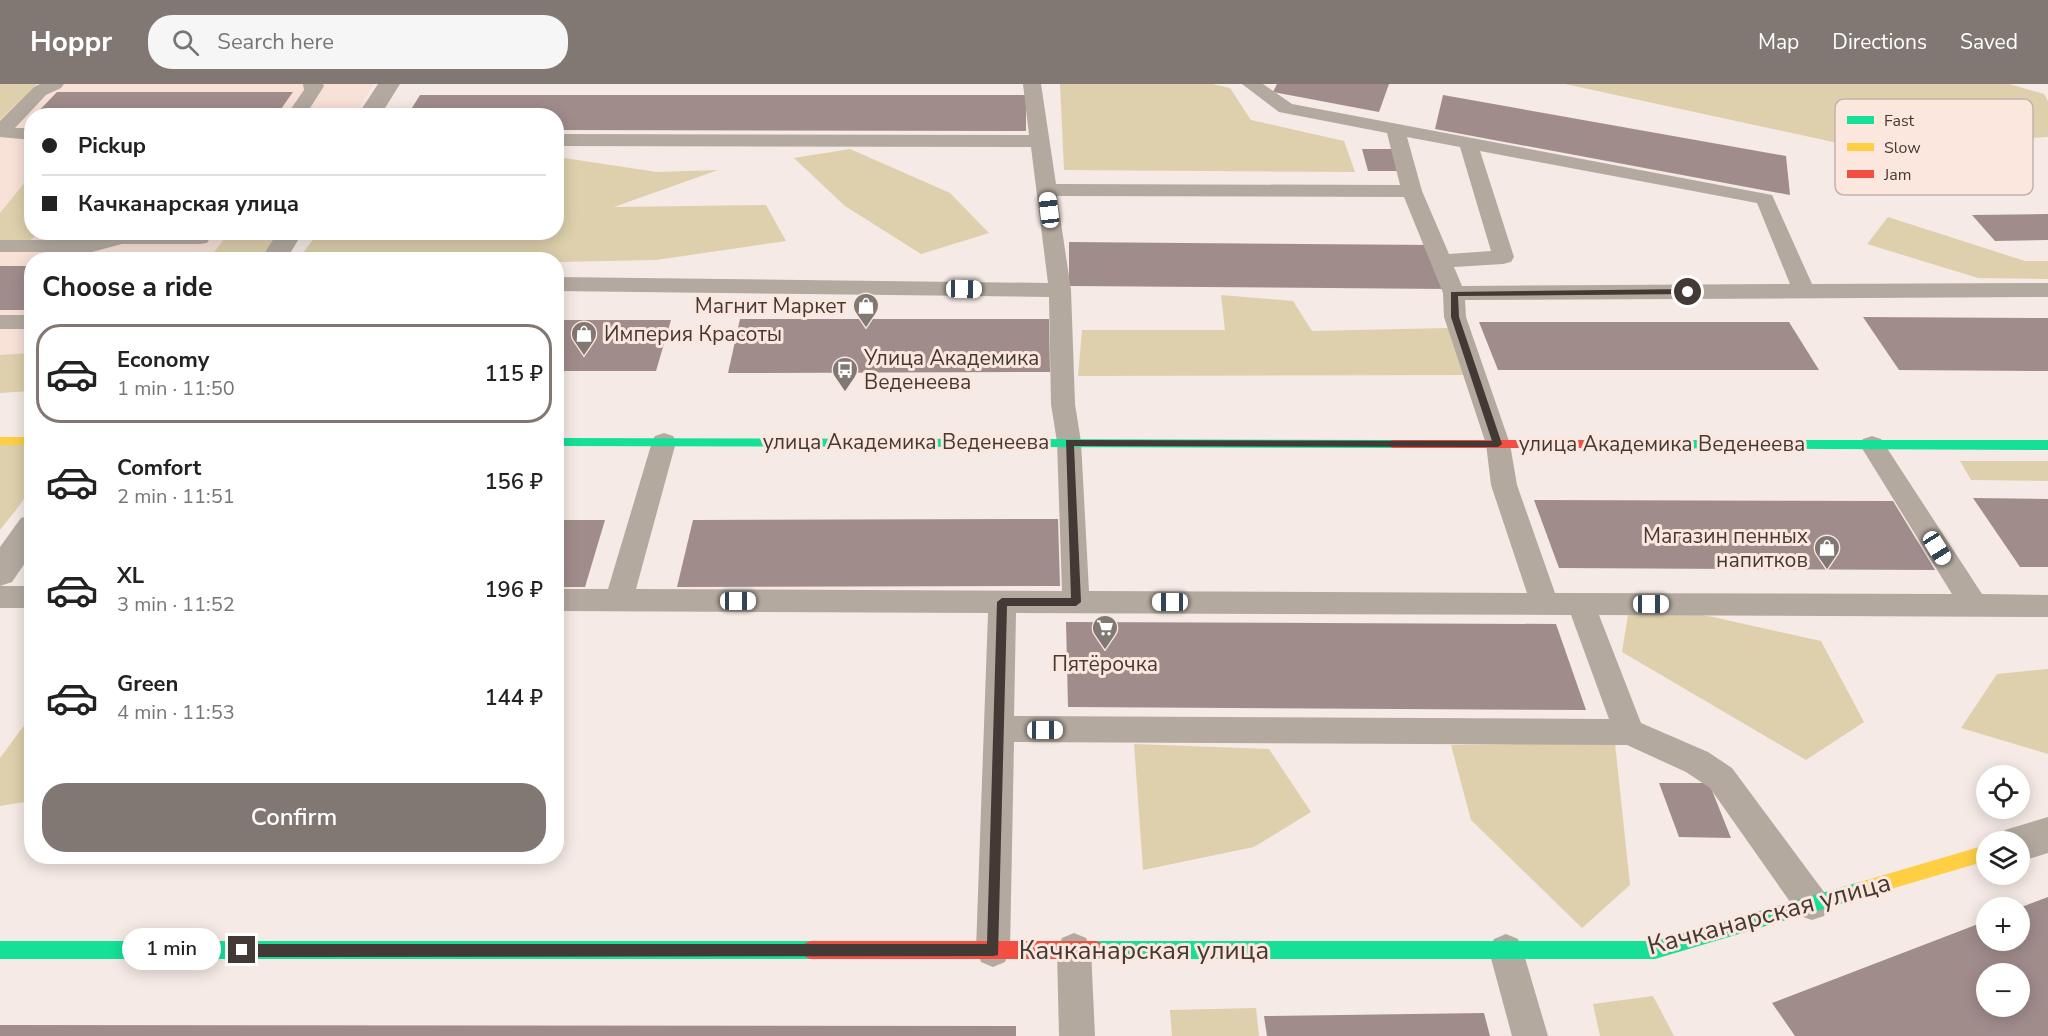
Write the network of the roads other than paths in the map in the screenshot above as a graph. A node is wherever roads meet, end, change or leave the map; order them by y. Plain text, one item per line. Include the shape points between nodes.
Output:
1 (55, 84) edge
2 (312, 84) edge
3 (389, 84) edge
4 (1032, 84) edge
5 (1251, 84) edge
6 (301, 108) edge
7 (373, 108) edge
8 (1395, 129) junction
9 (24, 134) edge
10 (564, 140) edge
11 (1040, 141) junction
12 (1468, 143) junction
13 (1047, 190) junction
14 (1412, 191) junction
15 (114, 240) edge
16 (0, 246) edge
17 (1441, 261) junction
18 (564, 284) edge
19 (1060, 290) junction
20 (2048, 290) edge
21 (1804, 291) junction
22 (1454, 293) junction
23 (0, 322) edge
24 (24, 322) edge
25 (0, 441) edge
26 (24, 441) edge
27 (564, 442) edge
28 (664, 442) junction
29 (1069, 442) junction
30 (1498, 444) junction
31 (1872, 445) junction
32 (2048, 445) edge
33 (24, 538) edge
34 (0, 573) edge
35 (0, 597) edge
36 (24, 597) edge
37 (564, 600) edge
38 (619, 600) junction
39 (1002, 602) junction
40 (1076, 602) junction
41 (1545, 604) junction
42 (1581, 604) junction
43 (1974, 606) junction
44 (2048, 606) edge
45 (999, 729) junction
46 (1629, 732) junction
47 (2048, 835) edge
48 (2030, 840) edge
49 (1976, 856) edge
50 (1812, 904) junction
51 (0, 950) edge
52 (993, 950) junction
53 (1074, 951) junction
54 (1506, 951) junction
55 (1077, 1036) edge
56 (1530, 1036) edge

1 - 9 lane via 40,91 3,129 6,133
2 - 6 lane via 315,86
3 - 7 street
4 - 11 lane
5 - 8 lane via 1286,108
8 - 12 lane
8 - 14 lane
10 - 11 lane
11 - 13 lane
12 - 17 lane via 1503,257
12 - 21 lane via 1765,199
13 - 14 lane
13 - 19 lane
14 - 17 lane
15 - 16 lane via 92,246
17 - 22 lane
18 - 19 lane
19 - 29 lane via 1063,404
20 - 21 lane
21 - 22 lane
22 - 30 lane via 1455,317
23 - 24 lane
25 - 26 street
27 - 28 street, улица Академика Веденеева
28 - 29 street, улица Академика Веденеева
28 - 38 lane
29 - 30 street, улица Академика Веденеева
29 - 40 lane
30 - 31 street, улица Академика Веденеева
30 - 41 lane via 1504,485
31 - 32 street, улица Академика Веденеева
31 - 43 lane
33 - 34 street
35 - 36 lane
37 - 38 lane
38 - 39 lane
39 - 40 lane
39 - 45 lane
40 - 41 lane
41 - 42 lane
42 - 43 lane
42 - 46 lane
43 - 44 lane
45 - 46 lane
45 - 52 lane
46 - 50 lane via 1697,762 1721,778
47 - 48 street
49 - 50 street, Качканарская улица
50 - 54 street, Качканарская улица via 1655,950
51 - 52 street, Качканарская улица
52 - 53 street, Качканарская улица
53 - 54 street, Качканарская улица
53 - 55 lane
54 - 56 lane

